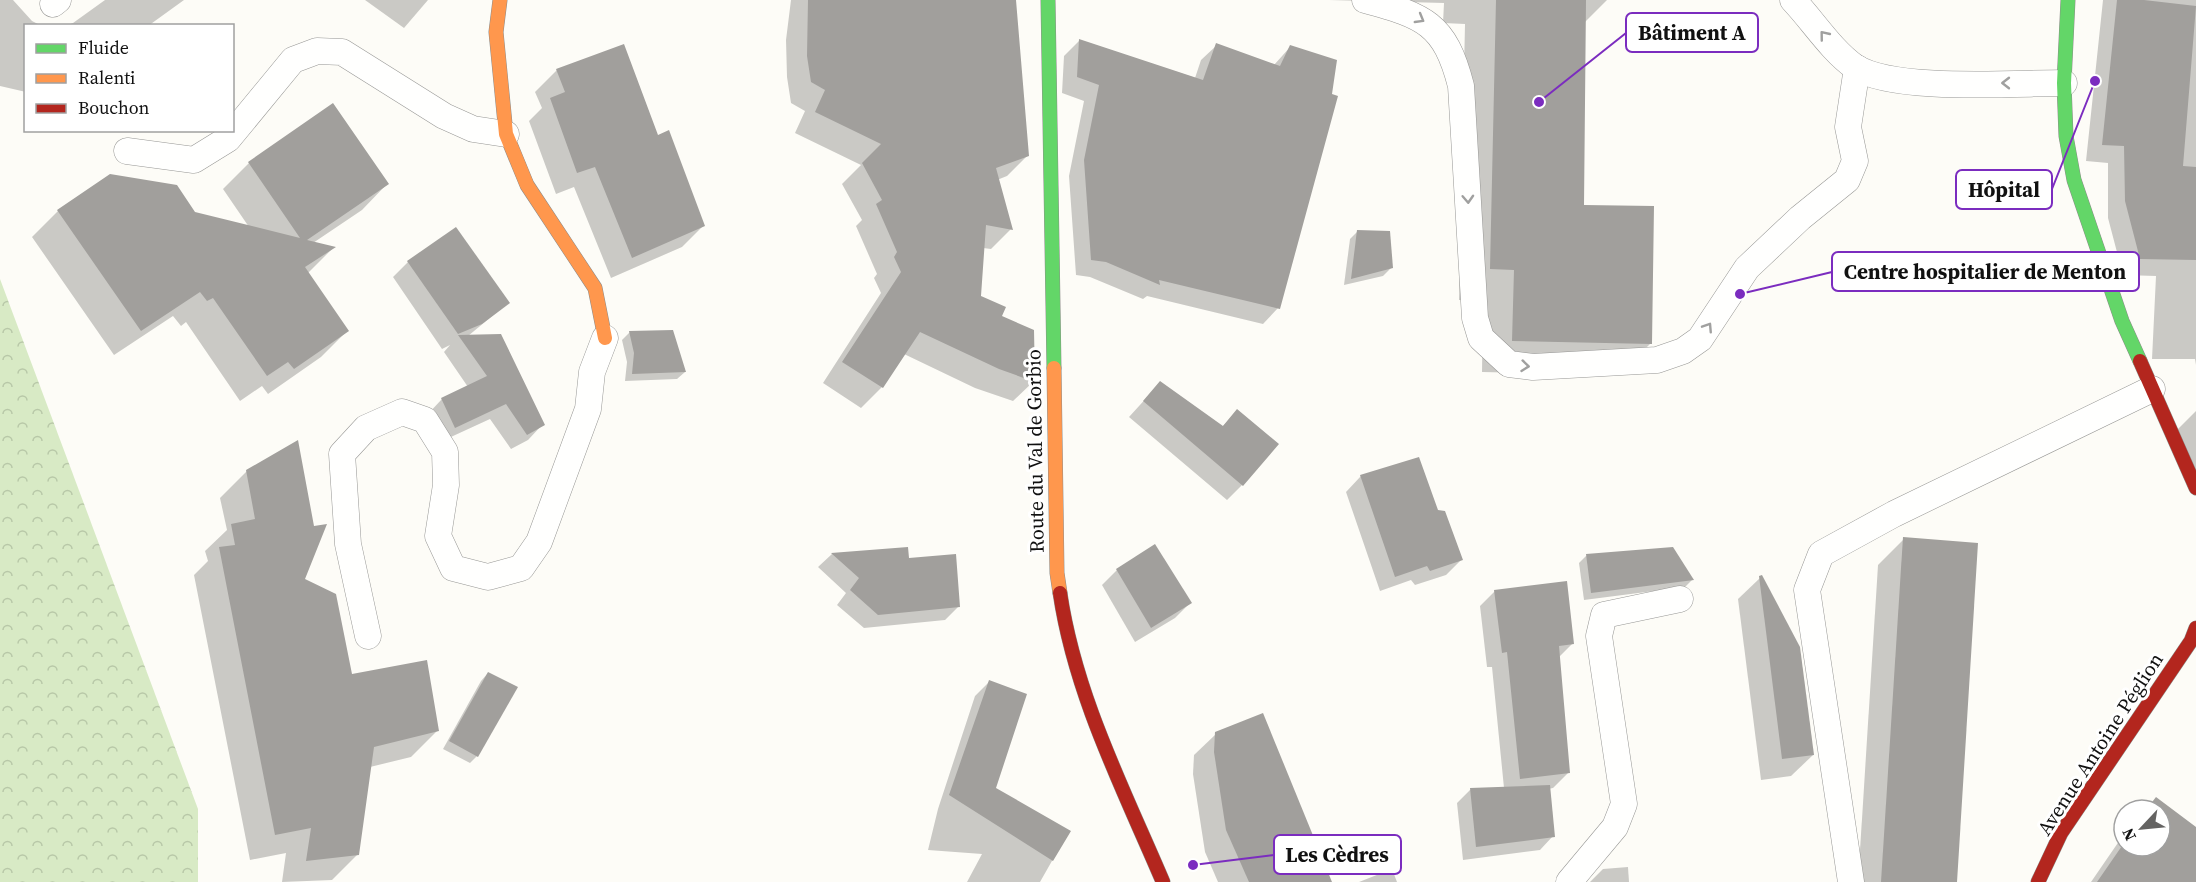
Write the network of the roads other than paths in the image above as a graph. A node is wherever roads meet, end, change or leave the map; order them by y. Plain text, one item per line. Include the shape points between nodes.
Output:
1 (500, 0) edge
2 (1048, 0) edge
3 (1365, 0) edge
4 (1793, 0) edge
5 (2068, 0) edge
6 (1857, 68) junction
7 (2064, 83) junction
8 (234, 132) edge
9 (234, 132) edge
10 (506, 134) junction
11 (127, 151) dead end
12 (605, 338) joint
13 (2152, 389) junction
14 (2196, 488) edge
15 (1680, 599) dead end
16 (2196, 628) edge
17 (368, 636) dead end
18 (1163, 882) edge
19 (1569, 882) edge
20 (1851, 882) edge
21 (2038, 882) edge

1 - 10 street via 496,32
2 - 18 street, Route du Val de Gorbio via 1057,573 1065,627 1090,711
3 -> 6 lane via 1422,18 1440,35 1454,58 1461,86 1475,318 1481,338 1509,364 1533,367 1657,360 1683,351 1700,339 1747,268 1848,180 1855,161 1848,127
6 -> 4 lane via 1837,52
5 - 7 street
7 -> 6 lane via 1912,83
7 - 13 street via 2066,136 2074,180 2122,321
8 - 11 lane via 194,160
9 - 10 lane via 293,60 317,51 342,52 444,116 473,129
10 - 12 street via 527,185 596,288
12 - 17 lane via 592,372 588,409 539,542 521,568 488,577 453,568 438,536 446,485 445,452 425,420 402,412 366,428 342,454 348,544
13 - 14 street
13 - 20 lane via 1894,514 1821,554 1807,590
15 - 19 lane via 1604,615 1599,636 1624,804 1615,827
16 - 21 street, Avenue Antoine Péglion via 2061,833

